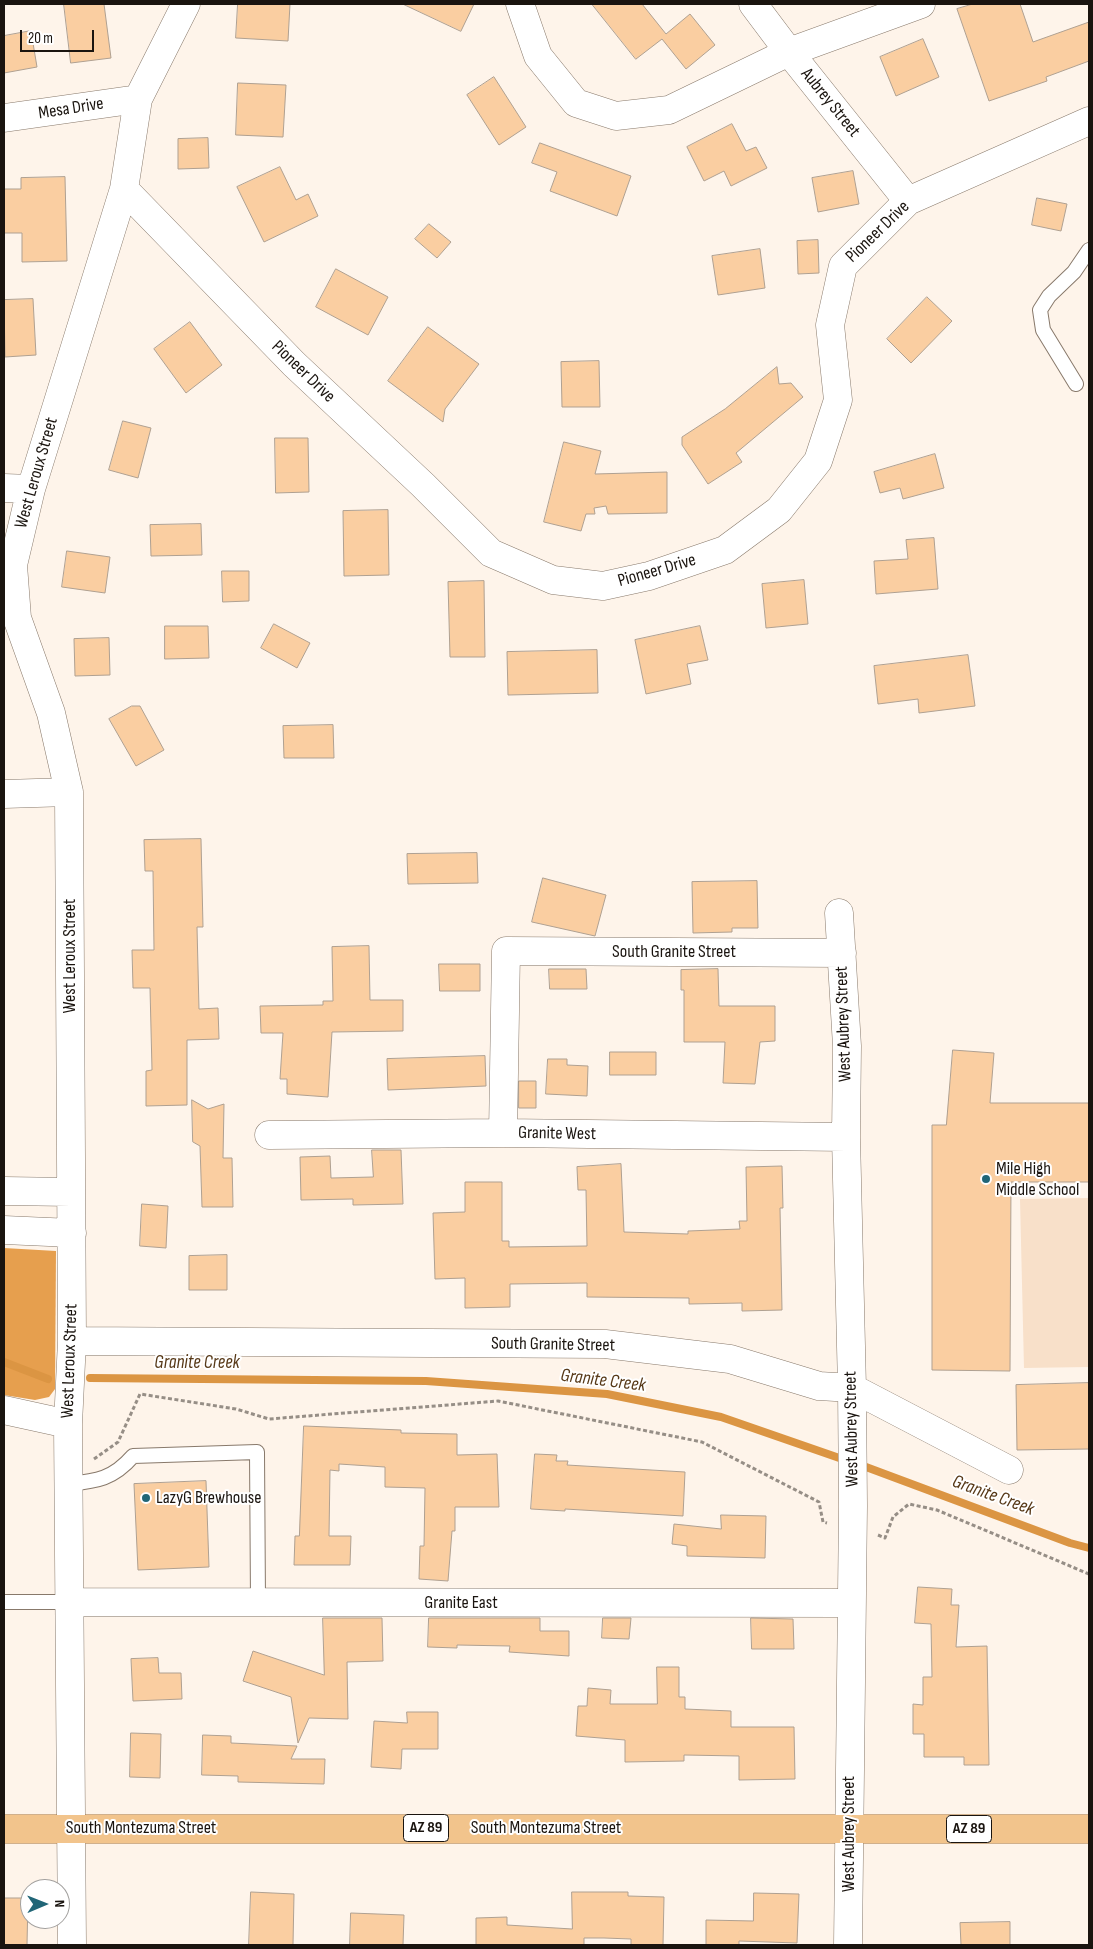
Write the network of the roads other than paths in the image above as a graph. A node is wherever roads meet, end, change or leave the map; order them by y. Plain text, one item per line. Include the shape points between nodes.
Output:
1 (186, 4) edge
2 (520, 4) edge
3 (754, 4) edge
4 (921, 4) edge
5 (789, 52) junction
6 (138, 99) junction
7 (4, 118) edge
8 (1089, 121) edge
9 (124, 189) junction
10 (908, 201) junction
11 (1089, 250) edge
12 (1076, 384) dead end
13 (4, 488) edge
14 (30, 489) junction
15 (69, 792) junction
16 (4, 794) edge
17 (839, 913) dead end
18 (842, 953) junction
19 (503, 1133) junction
20 (268, 1135) dead end
21 (846, 1137) junction
22 (4, 1191) edge
23 (71, 1192) junction
24 (4, 1230) edge
25 (72, 1232) junction
26 (72, 1341) junction
27 (852, 1388) junction
28 (4, 1410) edge
29 (68, 1424) junction
30 (1009, 1470) dead end
31 (69, 1480) junction
32 (4, 1602) edge
33 (70, 1602) junction
34 (258, 1602) junction
35 (851, 1603) junction
36 (72, 1828) junction
37 (4, 1829) edge
38 (849, 1829) junction
39 (1089, 1829) edge
40 (72, 1945) edge
41 (848, 1945) edge

1 - 6 street, West Leroux Street
2 - 5 street via 538,56 576,103 616,116 669,110
3 - 5 street, Aubrey Street
4 - 5 street
5 - 10 street, Aubrey Street
6 - 7 street, Mesa Drive
6 - 9 street, West Leroux Street
8 - 10 street, Pioneer Drive
9 - 10 street, Pioneer Drive via 294,364 491,553 553,580 603,586 649,576 725,550 779,510 818,461 838,400 830,325 843,266
9 - 14 street, West Leroux Street
11 - 12 lane via 1040,310 1043,330
13 - 14 street
14 - 15 street, West Leroux Street via 13,565 16,618 51,713
15 - 16 street
15 - 23 street, West Leroux Street
17 - 18 street, West Aubrey Street
18 - 19 street, South Granite Street via 506,951
18 - 21 street, West Aubrey Street via 847,1046
19 - 20 street, Granite West
19 - 21 street, Granite West
21 - 27 street, West Aubrey Street
22 - 23 street
23 - 25 street, West Leroux Street
24 - 25 street
25 - 26 street, West Leroux Street
26 - 27 street, South Granite Street via 605,1344 730,1359 820,1386
26 - 29 street, West Leroux Street
27 - 30 street, South Granite Street
27 - 35 street, West Aubrey Street via 852,1436 844,1516
28 - 29 street
29 - 31 street, West Leroux Street
31 - 33 street, West Leroux Street
31 - 34 lane via 95,1481 120,1471 133,1456 257,1452
32 - 33 lane
33 - 34 street, Granite East
33 - 36 street, West Leroux Street
34 - 35 street, Granite East
35 - 38 street, West Aubrey Street
36 - 37 main road, South Montezuma Street / AZ 89
36 - 38 main road, South Montezuma Street / AZ 89
36 - 40 street, West Leroux Street
38 - 39 main road, South Montezuma Street / AZ 89
38 - 41 street, West Aubrey Street

